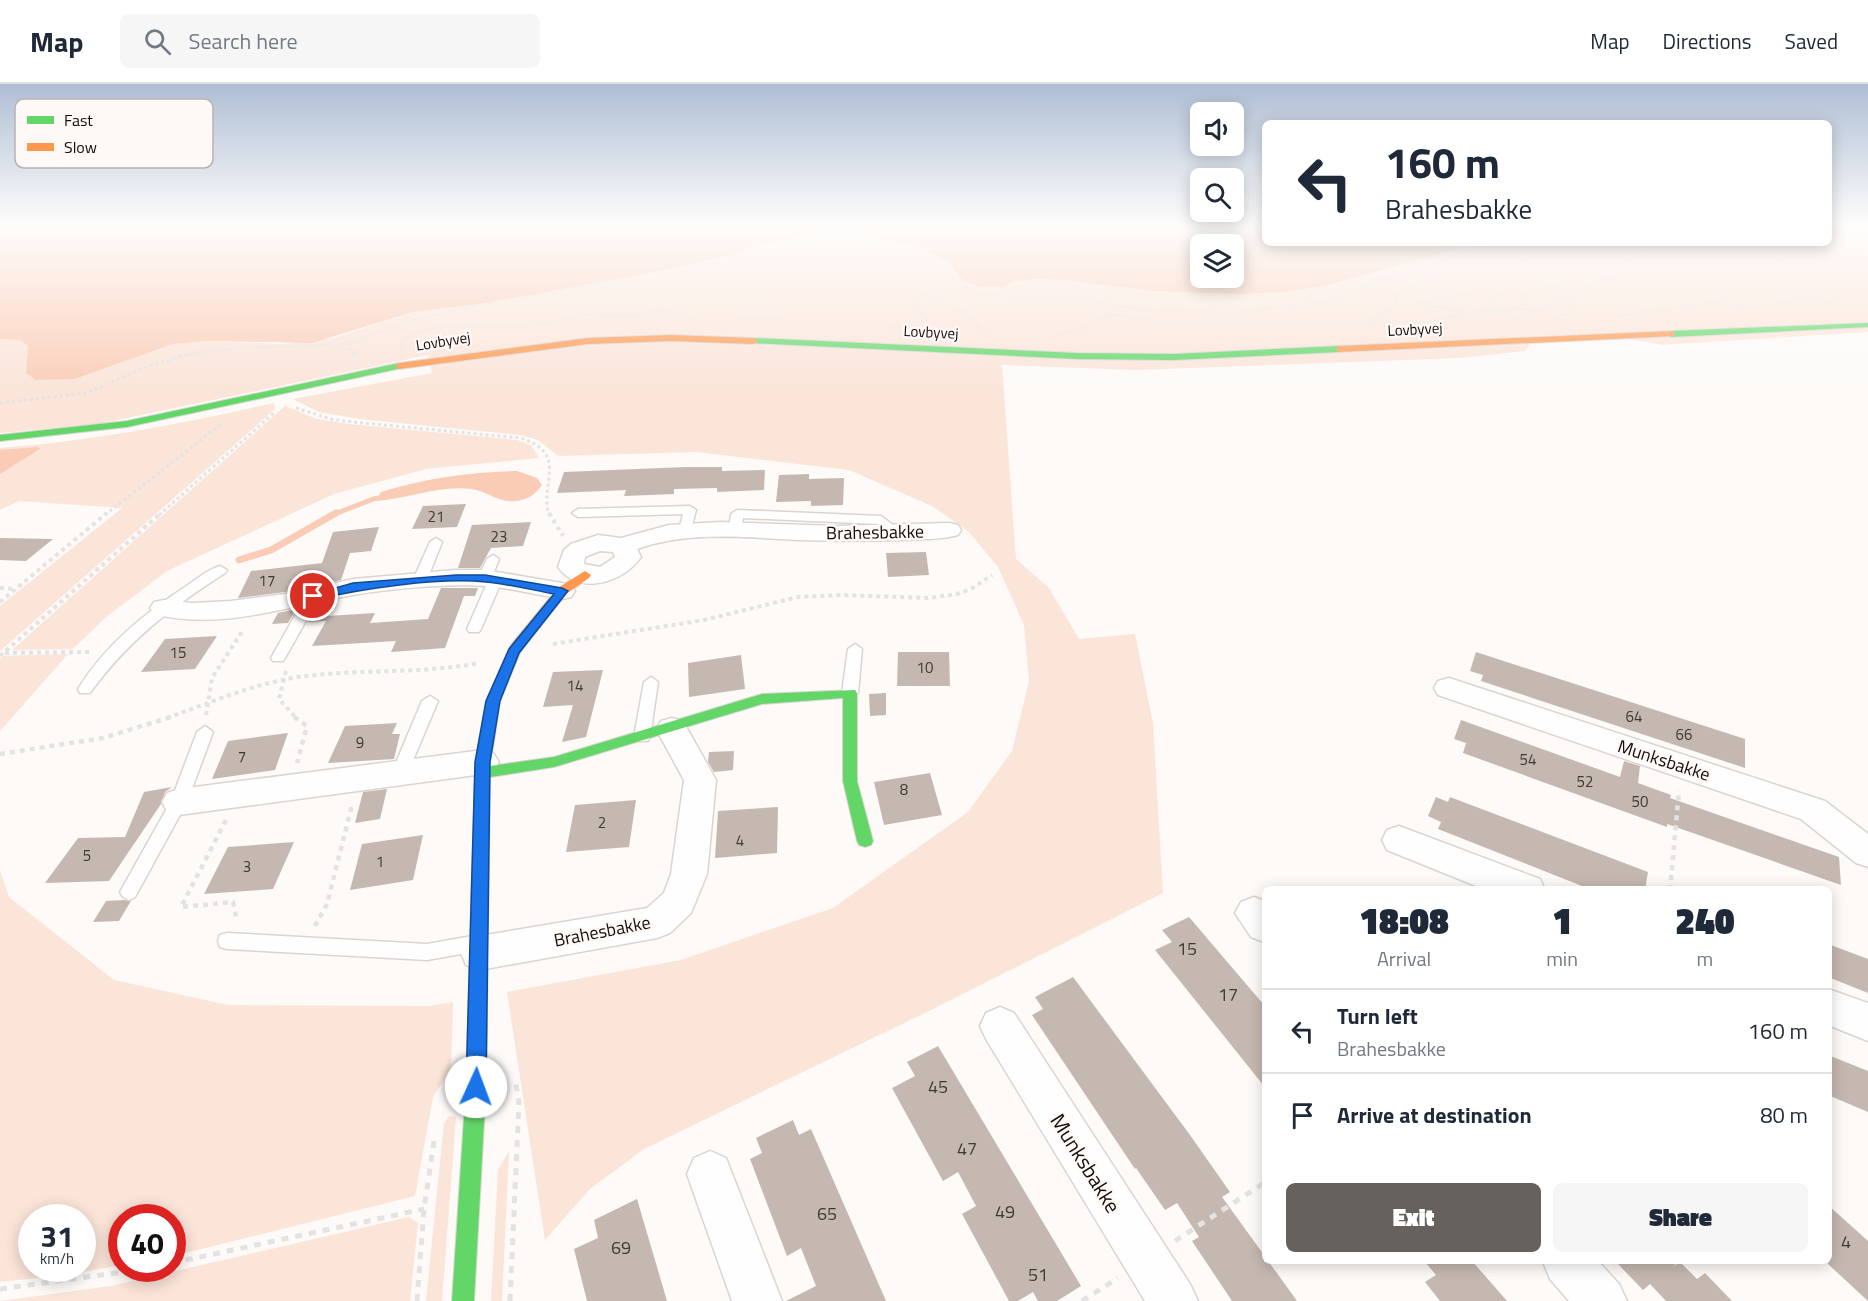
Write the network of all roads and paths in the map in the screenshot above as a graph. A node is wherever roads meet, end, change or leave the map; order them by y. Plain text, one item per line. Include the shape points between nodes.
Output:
1 (602, 283) edge
2 (961, 283) edge
3 (1372, 283) edge
4 (1423, 283) edge
5 (1599, 283) edge
6 (1568, 298) junction
7 (1545, 308) junction
8 (1849, 308) dead end
9 (1514, 310) junction
10 (1489, 311) junction
11 (1613, 316) dead end
12 (1451, 318) junction
13 (1559, 322) dead end
14 (1501, 324) dead end
15 (1868, 325) edge
16 (0, 403) edge
17 (283, 405) dead end
18 (293, 406) dead end
19 (223, 422) dead end
20 (0, 438) edge
21 (578, 513) dead end
22 (685, 530) junction
23 (949, 530) dead end
24 (436, 542) dead end
25 (623, 546) junction
26 (580, 549) junction
27 (220, 570) dead end
28 (491, 572) junction
29 (992, 574) dead end
30 (585, 575) junction
31 (420, 580) junction
32 (0, 588) edge
33 (17, 589) junction
34 (562, 591) junction
35 (313, 596) junction
36 (0, 602) edge
37 (258, 607) junction
38 (164, 608) junction
39 (474, 629) dead end
40 (855, 649) dead end
41 (111, 652) junction
42 (513, 652) junction
43 (4, 653) junction
44 (0, 657) edge
45 (278, 658) joint
46 (282, 680) junction
47 (651, 682) dead end
48 (1449, 688) dead end
49 (85, 689) dead end
50 (850, 693) junction
51 (207, 702) junction
52 (430, 702) dead end
53 (205, 732) joint
54 (657, 733) junction
55 (0, 754) edge
56 (1682, 766) junction
57 (482, 768) junction
58 (400, 772) junction
59 (359, 777) junction
60 (289, 786) junction
61 (240, 793) junction
62 (179, 802) junction
63 (1399, 840) dead end
64 (865, 841) dead end
65 (1868, 854) edge
66 (1517, 886) edge
67 (1670, 886) edge
68 (129, 892) dead end
69 (234, 942) joint
70 (305, 946) junction
71 (480, 948) junction
72 (1832, 1008) edge
73 (1868, 1022) edge
74 (1000, 1026) dead end
75 (476, 1087) junction
76 (710, 1174) dead end
77 (424, 1209) dead end
78 (186, 1260) edge
79 (1569, 1264) edge
80 (108, 1274) edge
81 (0, 1289) edge
82 (464, 1301) edge
83 (510, 1301) edge
84 (757, 1301) edge
85 (1173, 1301) edge
86 (1602, 1301) edge

1 - 16 path via 455,310 415,320 349,345 190,353 86,393
2 - 3 path via 979,295 1221,312 1342,300
4 - 12 path via 1395,295 1398,303 1369,322
5 - 6 path
6 - 7 path
6 - 9 path via 1558,293 1559,288 1545,287 1527,294 1526,302
6 - 13 path via 1577,303 1570,314 1556,316
7 - 9 path
7 - 14 path
8 - 11 path via 1829,302 1756,306 1712,303
9 - 10 path
10 - 12 path
10 - 12 path via 1499,295 1491,291 1479,290 1417,304 1463,311
15 - 20 street, Lovbyvej via 1174,357 671,338 588,340 415,362 171,416
17 - 43 path
18 - 26 path via 331,419 520,438 536,443 551,471 546,505 550,518 565,539
19 - 33 path
21 - 22 lane via 690,510
22 - 23 street, Brahesbakke
22 - 25 street, Brahesbakke via 657,533
24 - 31 lane
25 - 26 street, Brahesbakke via 598,543
25 - 30 street via 628,551 625,563 608,573
26 - 30 street via 573,555 571,567
27 - 38 lane
28 - 31 street
28 - 34 street
28 - 39 lane
29 - 42 path via 972,589 957,594 928,598 798,597 704,620
30 - 34 street
31 - 35 street
32 - 33 path
33 - 36 path
34 - 42 street
35 - 37 street
35 - 45 lane
37 - 38 street via 192,612
37 - 51 path via 212,678
38 - 41 lane
40 - 50 lane
41 - 43 path
41 - 49 lane
42 - 46 path via 462,667 334,673
42 - 57 street via 493,701
43 - 44 path
45 - 46 path via 290,659
46 - 51 path
46 - 60 path via 279,699 290,714 307,726
47 - 54 lane
48 - 56 street, Munksbakke
50 - 54 street via 762,699
50 - 64 street via 850,781
51 - 53 path
51 - 55 path via 104,737
52 - 58 lane
53 - 62 lane
54 - 57 street via 554,762
54 - 71 street, Brahesbakke via 700,780 689,874 678,902 657,922
56 - 65 street, Munksbakke via 1813,810
56 - 67 path
57 - 58 street
57 - 71 street
58 - 59 street
59 - 60 street
59 - 70 path via 327,904
60 - 61 street
61 - 62 street
61 - 69 path via 181,907 233,902
62 - 68 lane
63 - 66 street
69 - 70 lane, Brahesbakke
70 - 71 lane, Brahesbakke via 427,952
71 - 75 street
72 - 73 street
74 - 85 street, Munksbakke
75 - 82 street
75 - 83 path via 516,1084 519,1103
76 - 84 street
77 - 78 path
79 - 86 street
80 - 81 path

